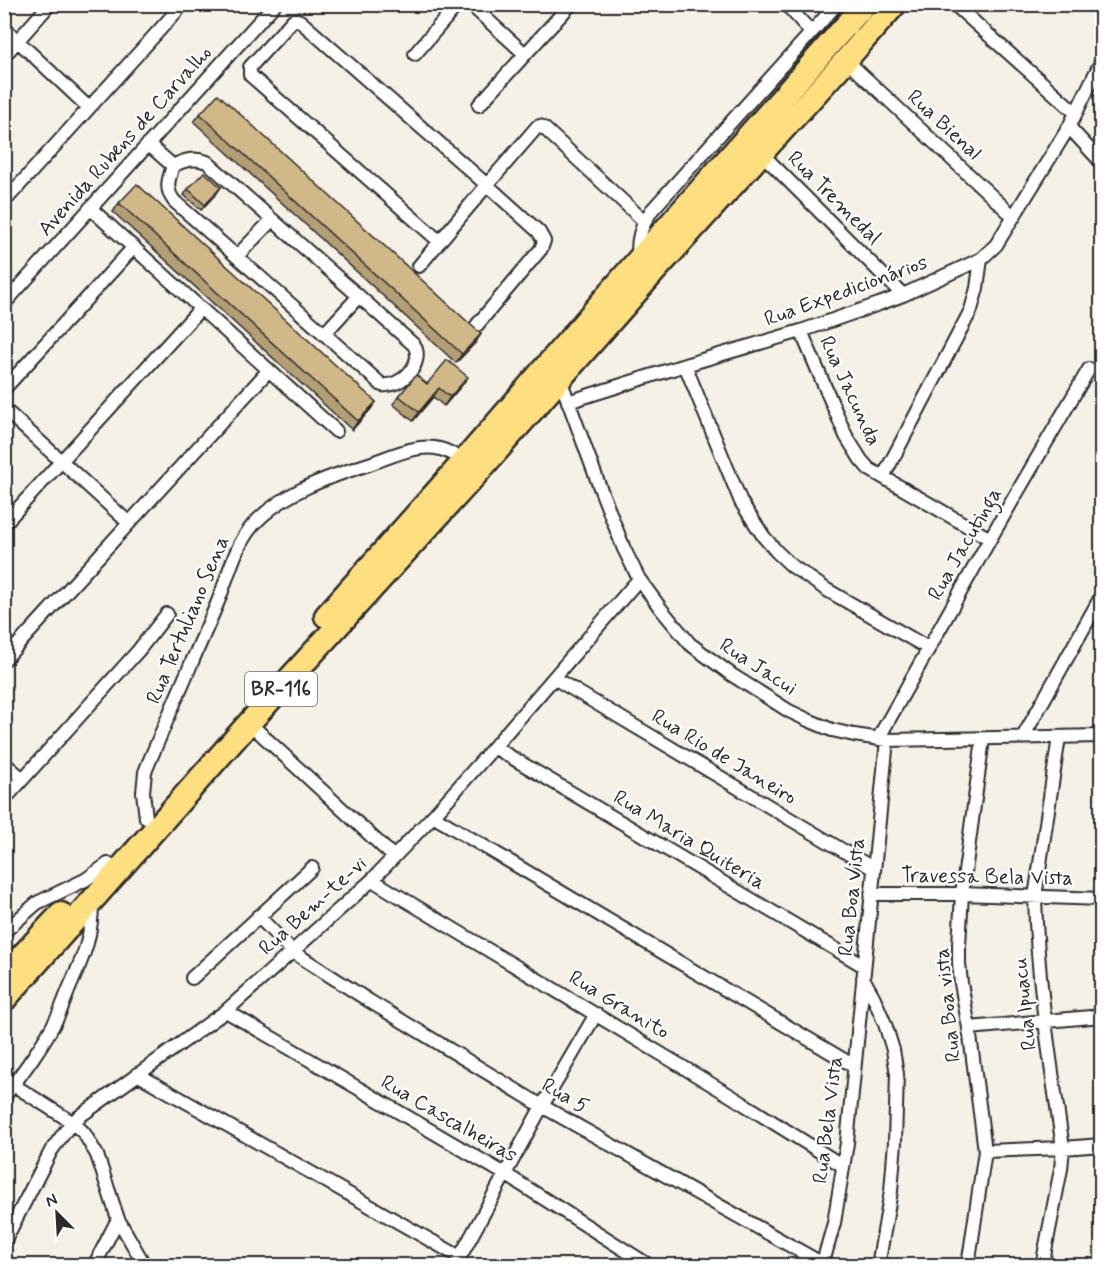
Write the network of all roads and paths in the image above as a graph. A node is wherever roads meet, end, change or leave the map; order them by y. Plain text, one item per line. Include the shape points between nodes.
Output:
1 (50, 4) edge
2 (183, 4) edge
3 (275, 4) edge
4 (458, 4) edge
5 (470, 4) edge
6 (571, 4) edge
7 (786, 4) edge
8 (837, 4) edge
9 (865, 4) edge
10 (895, 4) edge
11 (954, 4) edge
12 (4, 28) edge
13 (812, 32) junction
14 (18, 41) junction
15 (415, 54) dead end
16 (525, 54) junction
17 (4, 56) edge
18 (846, 60) junction
19 (1101, 60) edge
20 (479, 105) dead end
21 (89, 108) junction
22 (1076, 113) junction
23 (1069, 127) junction
24 (148, 144) junction
25 (762, 153) junction
26 (1101, 163) edge
27 (173, 166) junction
28 (487, 185) junction
29 (4, 202) edge
30 (90, 208) junction
31 (1014, 217) junction
32 (272, 220) junction
33 (644, 220) junction
34 (439, 241) junction
35 (134, 247) junction
36 (237, 256) junction
37 (981, 259) junction
38 (419, 266) dead end
39 (646, 266) junction
40 (903, 295) junction
41 (359, 296) junction
42 (4, 304) edge
43 (201, 308) junction
44 (477, 325) dead end
45 (801, 331) junction
46 (324, 334) junction
47 (685, 365) junction
48 (1089, 369) dead end
49 (269, 370) junction
50 (560, 379) junction
51 (4, 389) edge
52 (568, 402) junction
53 (4, 409) edge
54 (336, 431) dead end
55 (61, 461) junction
56 (464, 461) junction
57 (883, 477) junction
58 (129, 523) junction
59 (4, 524) edge
60 (990, 539) junction
61 (639, 579) junction
62 (1101, 595) edge
63 (167, 614) dead end
64 (928, 648) junction
65 (4, 660) edge
66 (554, 678) junction
67 (249, 723) junction
68 (1101, 736) edge
69 (1023, 737) junction
70 (1059, 738) junction
71 (983, 739) junction
72 (883, 740) junction
73 (494, 747) junction
74 (4, 763) edge
75 (23, 779) junction
76 (4, 800) edge
77 (433, 816) junction
78 (146, 818) junction
79 (394, 857) junction
80 (108, 864) junction
81 (312, 868) dead end
82 (874, 869) junction
83 (372, 880) junction
84 (871, 894) junction
85 (962, 894) junction
86 (1035, 897) junction
87 (1101, 899) edge
88 (92, 901) junction
89 (258, 916) junction
90 (4, 932) edge
91 (293, 952) junction
92 (864, 972) junction
93 (4, 975) edge
94 (192, 978) dead end
95 (4, 1000) edge
96 (226, 1011) junction
97 (596, 1014) junction
98 (1101, 1016) edge
99 (1045, 1021) junction
100 (969, 1028) junction
101 (854, 1066) junction
102 (137, 1074) junction
103 (9, 1082) edge
104 (4, 1097) edge
105 (542, 1106) junction
106 (72, 1122) junction
107 (1101, 1145) edge
108 (1063, 1148) junction
109 (985, 1151) junction
110 (843, 1166) junction
111 (505, 1174) junction
112 (118, 1219) junction
113 (4, 1242) edge
114 (822, 1265) edge
115 (94, 1266) edge
116 (145, 1266) edge
117 (650, 1266) edge
118 (878, 1266) edge
119 (968, 1266) edge
120 (1042, 1266) edge

1 - 14 street
2 - 21 street
3 - 24 street, Avenida Rubens de Carvalho
4 - 15 street
5 - 16 street
6 - 16 street
7 - 13 street
8 - 13 street
9 - 39 highway
10 - 18 highway
11 - 22 street
12 - 14 street
13 - 33 street
14 - 17 street
14 - 21 street
16 - 20 street
18 - 25 highway
18 - 31 street, Rua Bienal
19 - 22 street, Rua Expedicionários
21 - 29 street
22 - 23 street, Rua Expedicionários
23 - 26 street
23 - 31 street, Rua Expedicionários
24 - 27 street
24 - 30 street, Avenida Rubens de Carvalho
25 - 39 highway
25 - 40 street, Rua Tremedal
27 - 32 street via 195,159 207,162
27 - 36 street via 167,184 174,201
28 - 33 street via 540,126
28 - 34 street
28 - 34 street via 297,20 292,20 250,67 251,77
28 - 44 street via 539,232 544,244
30 - 35 street
30 - 42 street, Avenida Rubens de Carvalho
31 - 37 street, Rua Expedicionários via 996,245
32 - 36 street
32 - 41 street
33 - 39 street via 638,240
34 - 38 street
35 - 43 street
35 - 51 street
36 - 46 street
37 - 40 street, Rua Expedicionários
37 - 57 street via 971,310
39 - 50 highway
39 - 56 highway
40 - 45 street, Rua Expedicionários
41 - 46 street
41 - 46 street via 416,348 417,359 407,375 390,386 382,385
43 - 49 street
43 - 55 street
45 - 47 street, Rua Expedicionários
45 - 57 street, Rua Jacunda via 846,436 861,460
47 - 52 street, Rua Expedicionários
47 - 64 street via 741,502 764,537 792,566 827,590
48 - 60 street, Rua Jacutinga
49 - 54 street
49 - 58 street
50 - 52 street, Rua Jacui
50 - 67 highway, BR-116
52 - 61 street, Rua Jacui
53 - 55 street
55 - 58 street
55 - 59 street
56 - 78 highway
56 - 78 street, Rua Tertuliano Sena via 440,449 413,450 321,481 280,503 252,526 235,557 145,772
57 - 60 street, Rua Jacunda
58 - 65 street
60 - 64 street, Rua Jacutinga
61 - 66 street, Rua Bem-te-vi
61 - 72 street, Rua Jacui via 690,644 732,675 808,720 832,730
62 - 69 street
63 - 75 street
64 - 72 street, Rua Jacutinga
66 - 73 street, Rua Bem-te-vi
66 - 82 street, Rua Rio de Janeiro
67 - 79 street
67 - 88 highway, BR-116
68 - 70 street, Rua Jacui
69 - 70 street, Rua Jacui
69 - 71 street, Rua Jacui
70 - 86 street, Rua Ipuacu
71 - 72 street, Rua Jacui
71 - 85 street, Rua Boa vista
72 - 82 street, Rua Boa Vista
73 - 77 street, Rua Bem-te-vi
73 - 92 street, Rua Maria Quiteria
74 - 75 street
75 - 76 street
77 - 79 street, Rua Bem-te-vi
77 - 101 street
78 - 80 highway
79 - 83 street, Rua Bem-te-vi
80 - 90 street via 37,903
80 - 93 highway
81 - 89 street
82 - 84 street, Rua Boa Vista
83 - 91 street, Rua Bem-te-vi
83 - 97 street, Rua Granito
84 - 85 street, Travessa Bela Vista
84 - 92 street, Rua Boa Vista
85 - 86 street, Travessa Bela Vista
85 - 100 street, Rua Boa vista via 959,963
86 - 87 street, Travessa Bela Vista
86 - 99 street, Rua Ipuacu
88 - 95 highway, BR-116
88 - 103 street via 92,927 58,1016
89 - 91 street, Rua 5
89 - 94 street
91 - 96 street, Rua Bem-te-vi
91 - 105 street, Rua 5
92 - 101 street, Rua Bela Vista
92 - 118 street, Rua Boa Vista via 885,1024 897,1074 891,1191
96 - 102 street, Rua Bem-te-vi
96 - 111 street, Rua Cascalheiras
97 - 105 street
97 - 110 street, Rua Granito
98 - 99 street
99 - 100 street
99 - 108 street, Rua Ipuacu
100 - 109 street, Rua Boa vista
101 - 110 street, Rua Bela Vista
102 - 106 street, Rua Bem-te-vi
102 - 111 street via 460,1257
103 - 104 street
103 - 106 street
105 - 111 street
105 - 114 street, Rua 5
106 - 112 street via 97,1155
106 - 113 street, Rua Bem-te-vi via 47,1158
107 - 108 street
108 - 109 street
108 - 120 street, Rua Ipuacu
109 - 119 street, Rua Boa vista
110 - 114 street, Rua Bela Vista via 834,1223
111 - 117 street, Rua Cascalheiras
112 - 115 street
112 - 116 street

